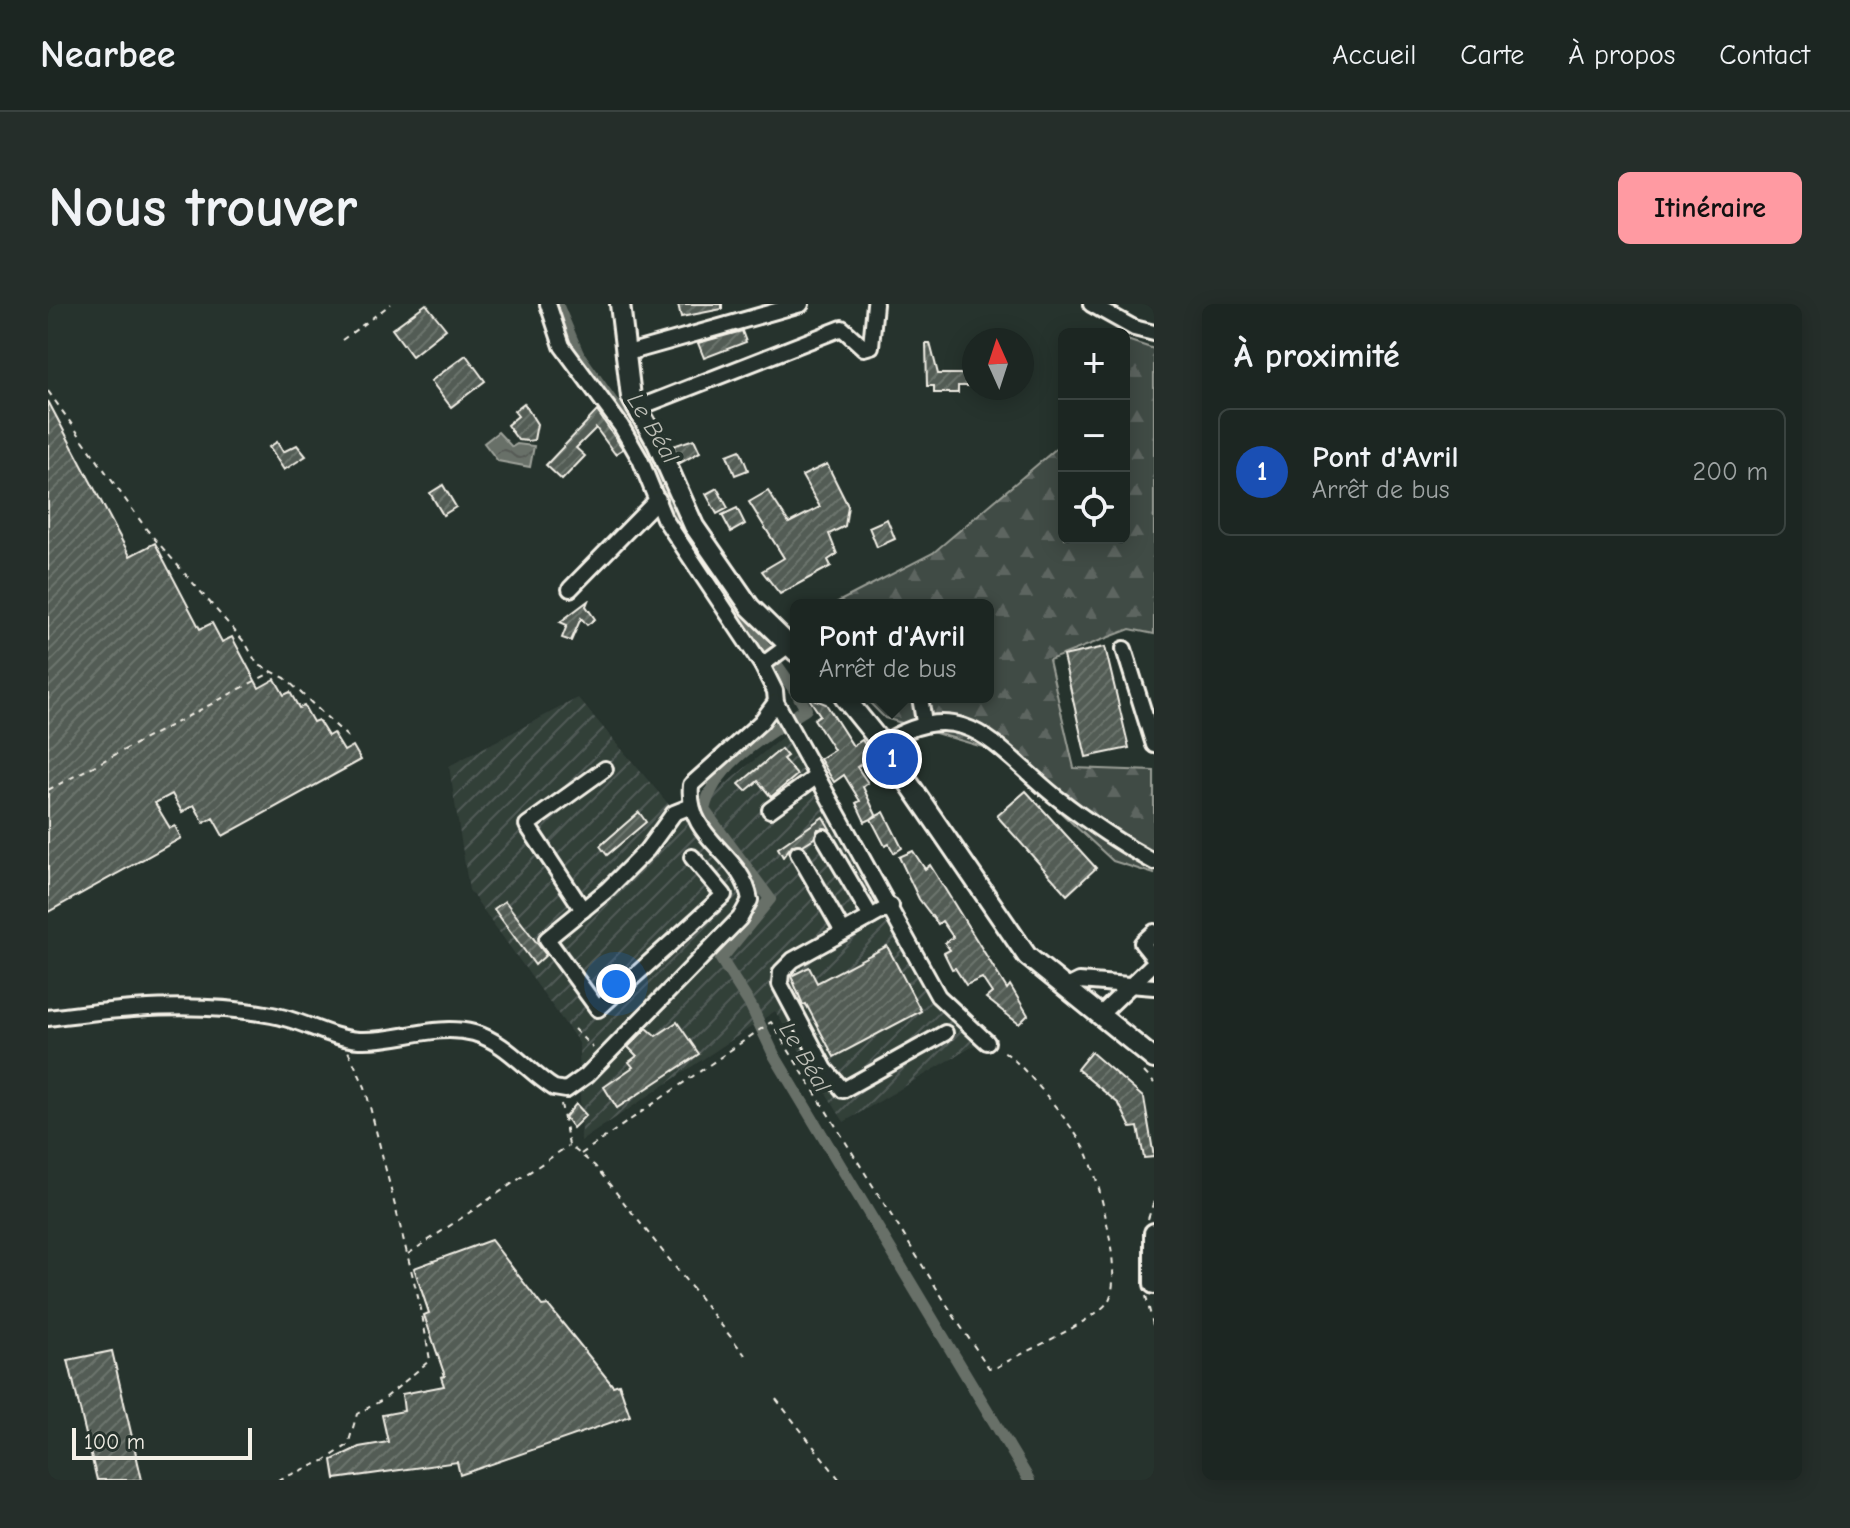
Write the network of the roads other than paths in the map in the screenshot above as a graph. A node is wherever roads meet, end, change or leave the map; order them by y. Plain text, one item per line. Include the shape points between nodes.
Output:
1 (548, 304) edge
2 (620, 304) edge
3 (801, 304) edge
4 (875, 304) edge
5 (1091, 304) edge
6 (1154, 333) edge
7 (624, 354) junction
8 (635, 409) junction
9 (658, 499) junction
10 (570, 589) dead end
11 (1124, 649) dead end
12 (778, 655) edge
13 (776, 702) junction
14 (849, 703) edge
15 (921, 703) edge
16 (924, 722) junction
17 (882, 744) junction
18 (1154, 745) edge
19 (605, 769) dead end
20 (817, 776) junction
21 (689, 807) junction
22 (770, 810) dead end
23 (824, 837) dead end
24 (798, 853) dead end
25 (692, 857) dead end
26 (1154, 862) edge
27 (891, 906) junction
28 (583, 910) junction
29 (871, 917) junction
30 (843, 932) junction
31 (1154, 932) edge
32 (1154, 960) edge
33 (1067, 987) junction
34 (1132, 987) junction
35 (1154, 987) edge
36 (1101, 1014) junction
37 (48, 1018) edge
38 (945, 1033) dead end
39 (987, 1042) road end
40 (1154, 1059) edge
41 (1154, 1233) edge
42 (1154, 1284) edge

1 - 9 street via 562,346 621,426
2 - 7 main road
3 - 7 street
4 - 8 street via 871,346 864,348 842,328
5 - 6 street
7 - 8 main road
8 - 12 main road via 657,443 694,526
9 - 10 street
9 - 12 street via 664,518
11 - 18 street
12 - 13 street
13 - 20 street
13 - 21 street via 691,785
14 - 17 main road
15 - 16 street
16 - 17 street
16 - 26 street via 969,728 1001,746 1054,795
17 - 33 main road via 1013,939 1042,972
19 - 28 street via 527,825
20 - 22 street
20 - 27 street
21 - 28 street via 674,813 647,850
21 - 37 street via 739,872 750,900 740,918 587,1075 561,1091 493,1041 473,1033 418,1032 360,1040 275,1015 229,1009 135,1007
23 - 29 street
24 - 30 street
25 - 28 street via 724,895 598,1009 547,939
27 - 29 street
27 - 39 street via 938,996
29 - 30 street
30 - 38 street via 793,960 781,972 780,984 825,1069 843,1090
31 - 32 street via 1142,943
32 - 34 street
33 - 34 street via 1079,981
33 - 36 main road
34 - 35 street
34 - 36 street
36 - 40 main road
41 - 42 main road

